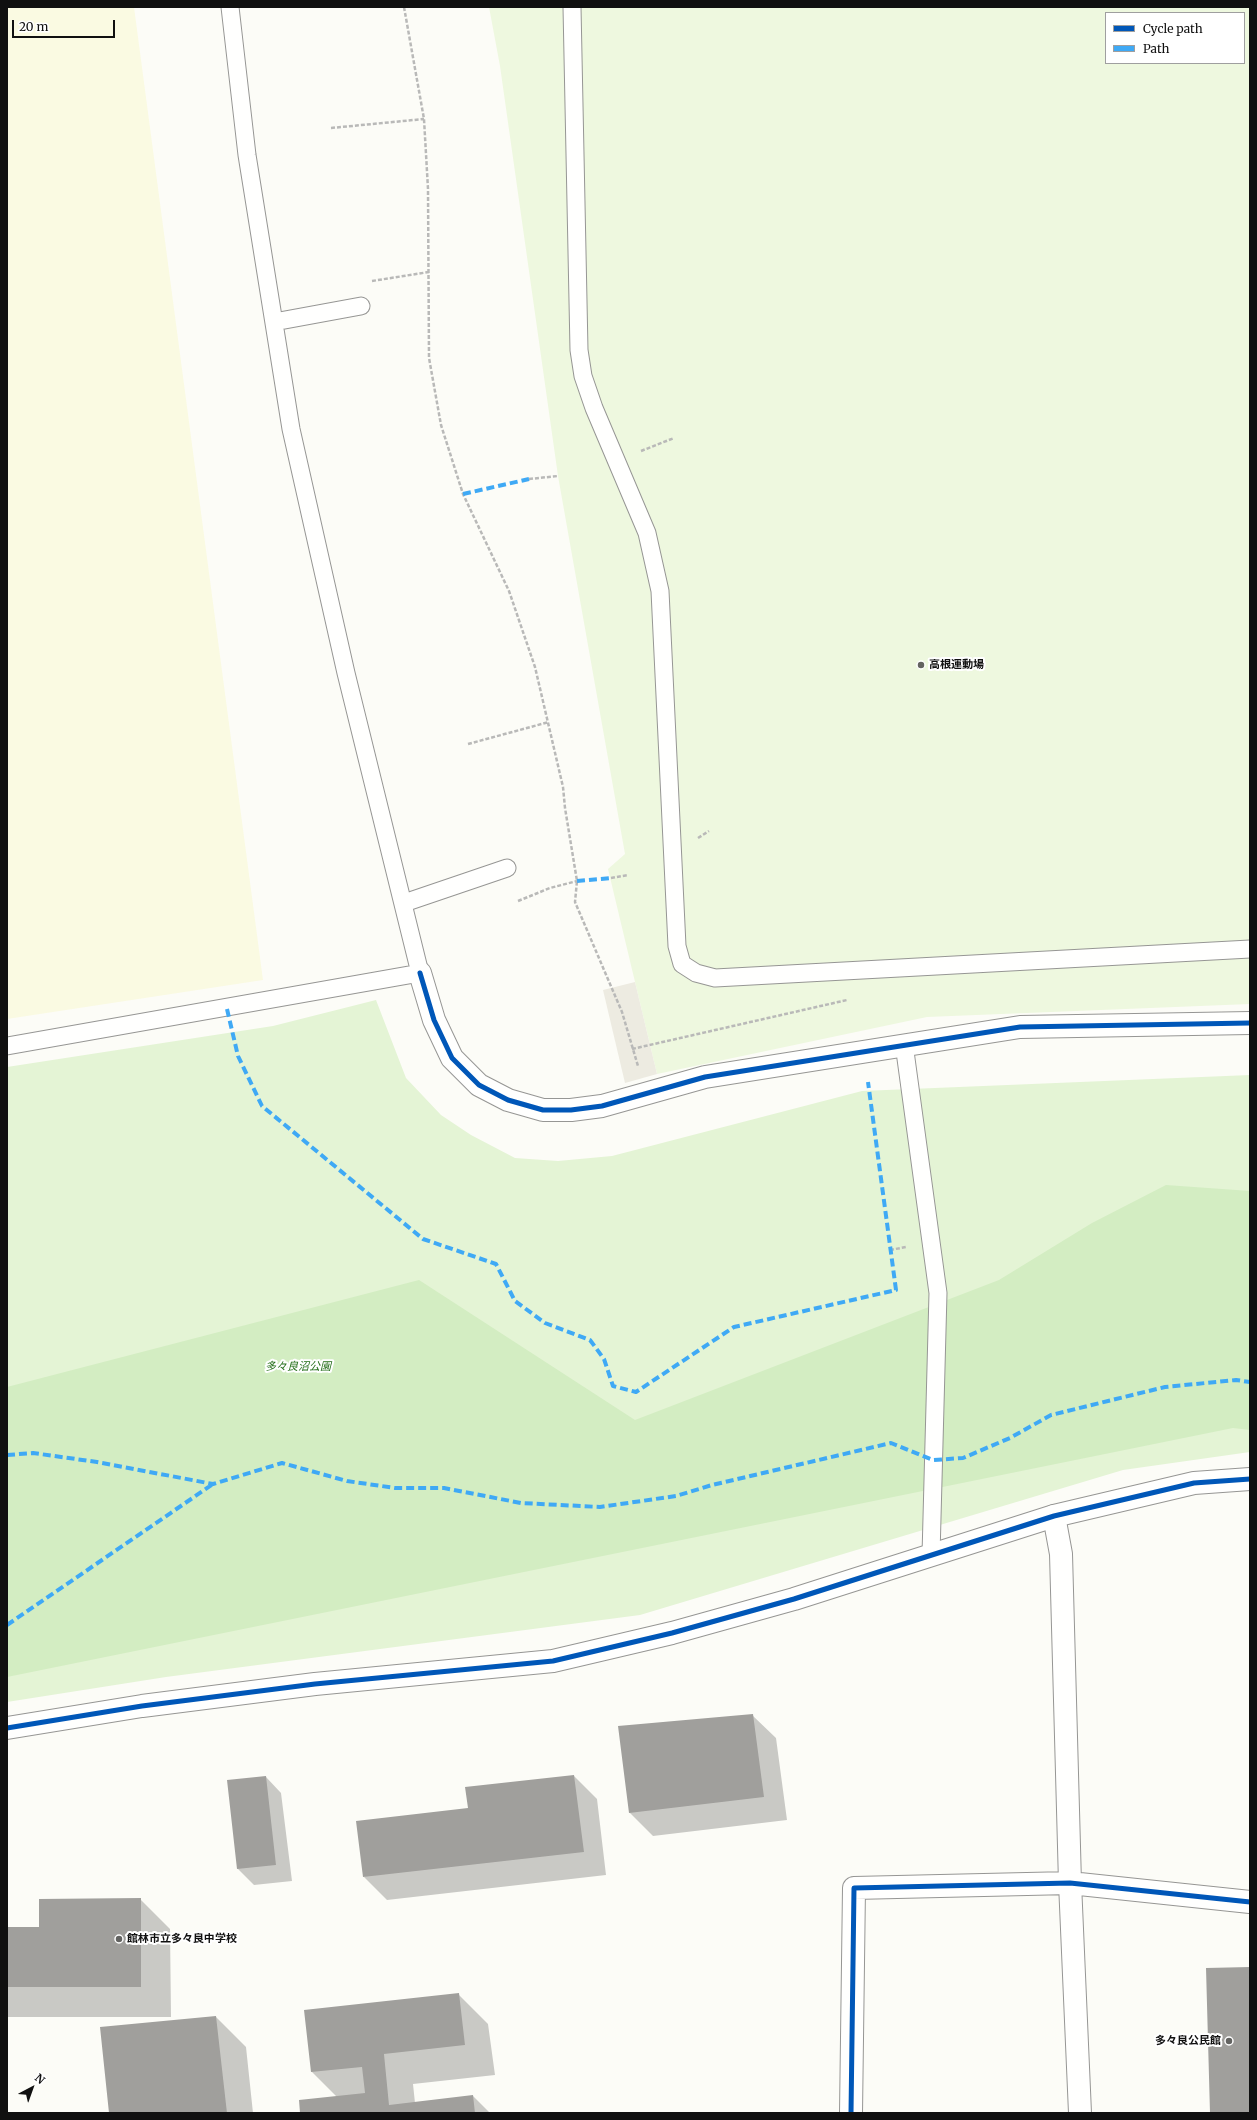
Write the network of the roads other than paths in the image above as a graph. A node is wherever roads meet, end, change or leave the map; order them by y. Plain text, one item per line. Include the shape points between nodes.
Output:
1 (230, 7) edge
2 (572, 7) edge
3 (361, 306) dead end
4 (274, 322) junction
5 (507, 868) dead end
6 (404, 903) junction
7 (1250, 950) edge
8 (420, 973) junction
9 (1250, 1023) edge
10 (904, 1044) junction
11 (7, 1046) edge
12 (1250, 1479) edge
13 (1054, 1516) junction
14 (931, 1555) junction
15 (7, 1728) edge
16 (1070, 1883) junction
17 (1250, 1902) edge
18 (851, 2113) edge
19 (1080, 2113) edge

1 - 4 lane via 247,155
2 - 7 lane via 579,350 583,376 594,408 647,533 660,591 677,946 682,964 696,974 715,978
3 - 4 lane
4 - 6 lane via 291,430 346,673
5 - 6 lane
6 - 8 lane
8 - 10 street via 434,1020 452,1058 479,1085 508,1100 543,1110 602,1106 705,1077
8 - 11 lane
9 - 10 street via 1020,1026
10 - 14 lane via 938,1293
12 - 13 street via 1194,1483
13 - 14 street
13 - 16 street via 1061,1554
14 - 15 street via 794,1599 672,1633 553,1661 315,1684 142,1706
16 - 17 street
16 - 18 street via 854,1888
16 - 19 street

